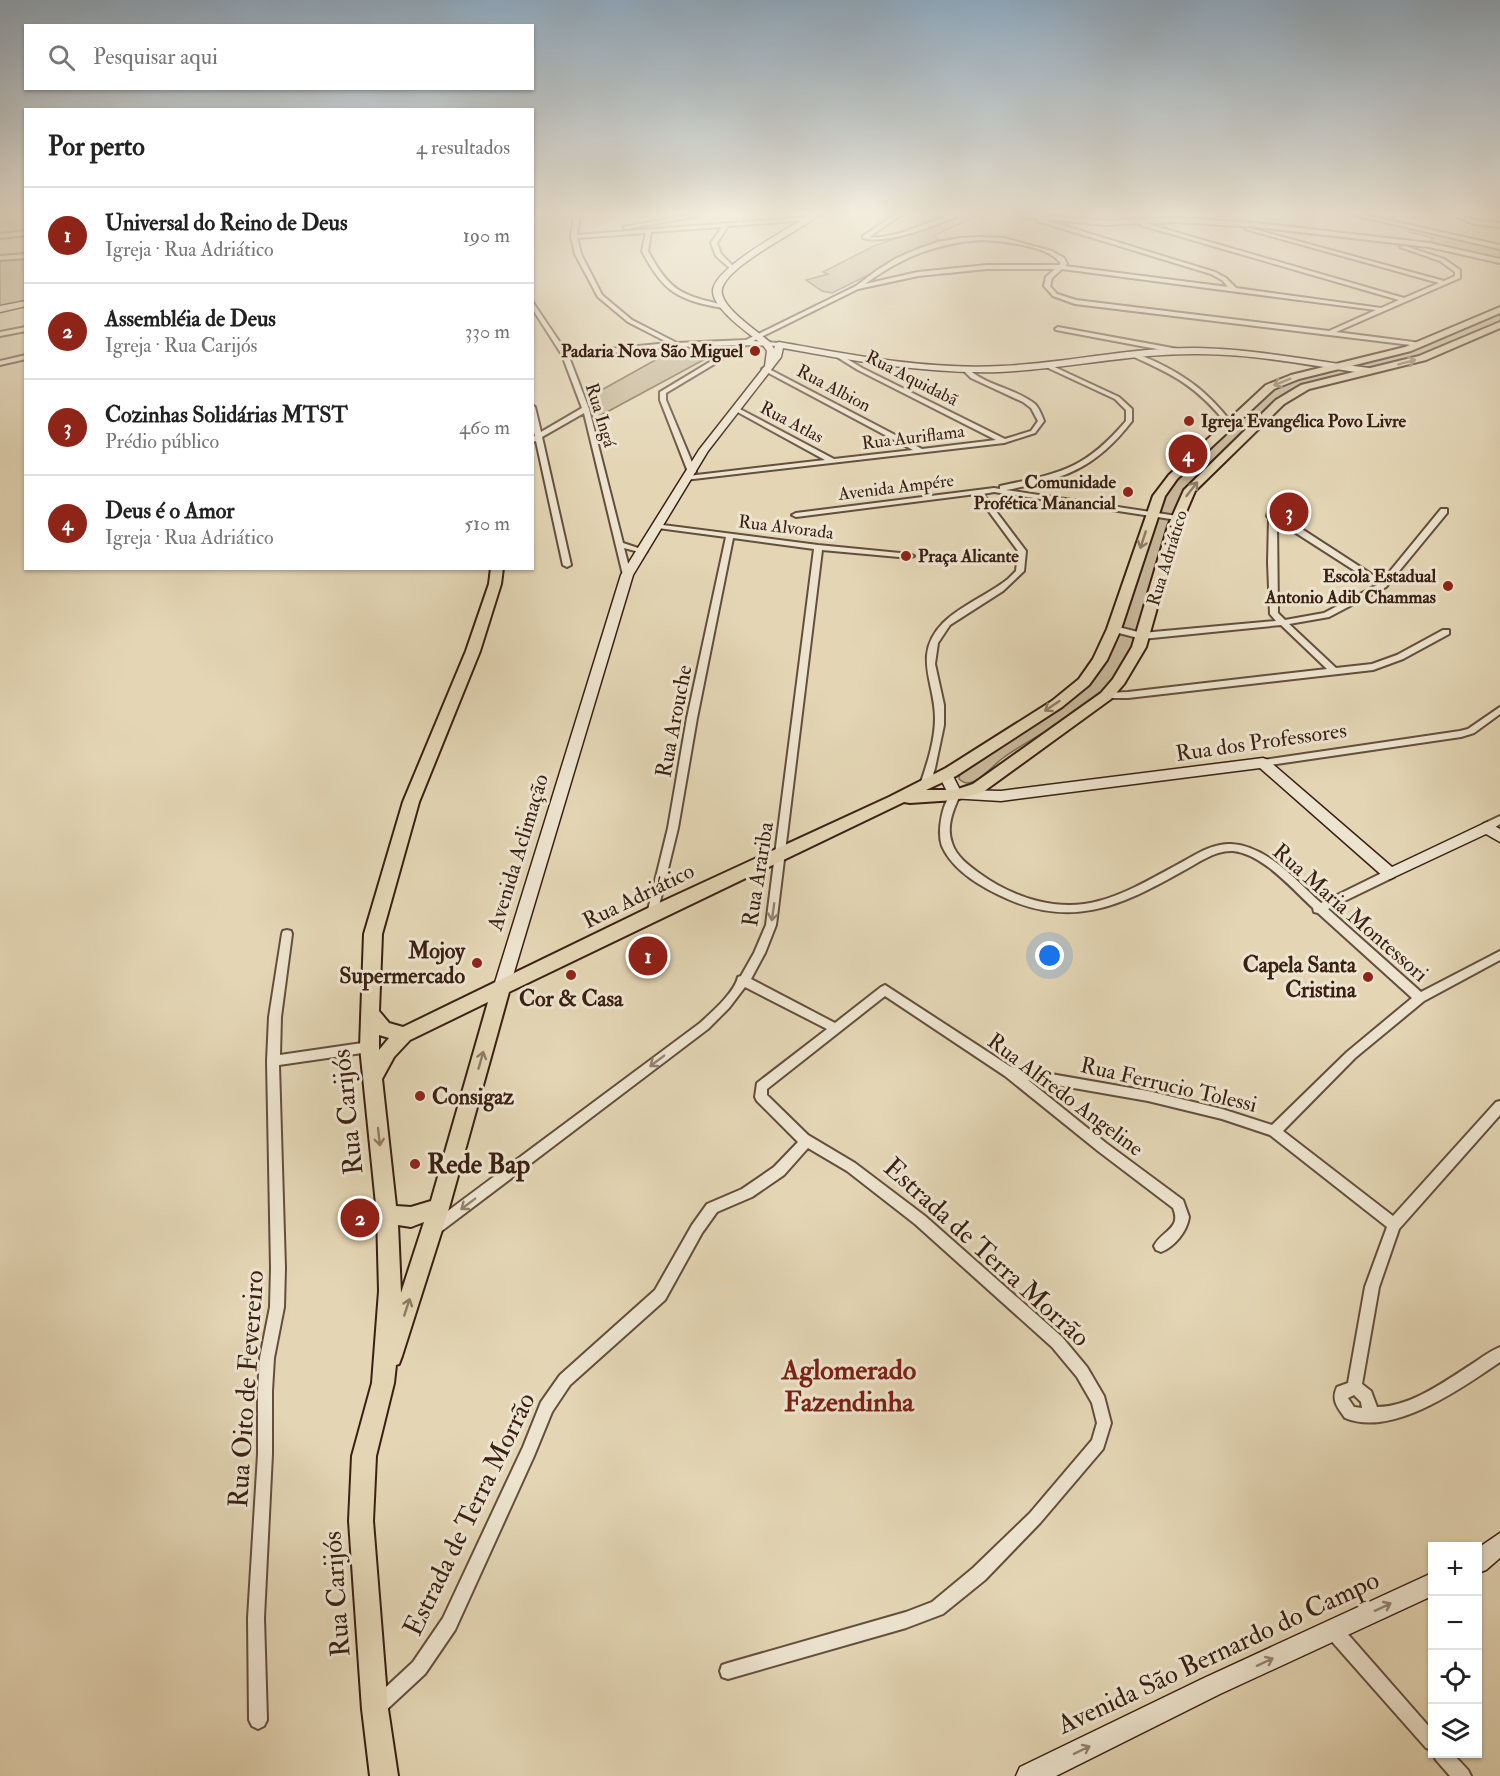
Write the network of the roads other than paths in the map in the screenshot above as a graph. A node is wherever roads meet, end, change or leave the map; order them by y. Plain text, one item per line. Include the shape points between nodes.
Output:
1 (602, 298) edge
2 (687, 298) edge
3 (719, 298) edge
4 (839, 298) edge
5 (1063, 298) edge
6 (1294, 298) edge
7 (1397, 298) edge
8 (1409, 298) edge
9 (1404, 300) junction
10 (24, 303) edge
11 (534, 306) edge
12 (723, 306) junction
13 (0, 309) edge
14 (1379, 309) junction
15 (1500, 310) edge
16 (733, 314) junction
17 (1500, 325) edge
18 (24, 328) edge
19 (1330, 332) junction
20 (0, 334) edge
21 (759, 337) junction
22 (1436, 337) junction
23 (768, 339) junction
24 (748, 342) junction
25 (1419, 344) junction
26 (1457, 344) junction
27 (676, 345) junction
28 (779, 345) junction
29 (1178, 351) junction
30 (1156, 352) junction
31 (1433, 354) junction
32 (565, 355) junction
33 (1134, 355) junction
34 (839, 356) junction
35 (24, 357) edge
36 (0, 363) edge
37 (1046, 365) junction
38 (1341, 366) junction
39 (766, 368) junction
40 (965, 369) junction
41 (1370, 371) junction
42 (586, 409) junction
43 (736, 409) junction
44 (534, 422) edge
45 (1229, 423) junction
46 (536, 438) edge
47 (1004, 441) junction
48 (921, 451) junction
49 (684, 452) junction
50 (700, 459) junction
51 (833, 461) junction
52 (690, 475) junction
53 (994, 490) junction
54 (978, 492) junction
55 (1273, 507) dead end
56 (1444, 511) dead end
57 (1152, 514) junction
58 (796, 515) dead end
59 (1271, 516) junction
60 (1177, 518) junction
61 (658, 526) junction
62 (730, 536) junction
63 (619, 544) junction
64 (818, 547) junction
65 (643, 551) junction
66 (910, 556) dead end
67 (567, 565) dead end
68 (497, 570) edge
69 (627, 575) junction
70 (1383, 585) junction
71 (1281, 623) junction
72 (1114, 629) junction
73 (1446, 632) dead end
74 (1142, 636) junction
75 (1335, 672) junction
76 (1106, 696) junction
77 (1500, 710) edge
78 (1263, 763) junction
79 (925, 784) junction
80 (951, 786) junction
81 (978, 788) junction
82 (1020, 793) junction
83 (894, 801) junction
84 (1493, 823) edge
85 (1500, 837) edge
86 (781, 854) junction
87 (1390, 874) junction
88 (1318, 909) junction
89 (652, 914) junction
90 (286, 934) dead end
91 (1500, 956) edge
92 (742, 980) junction
93 (501, 989) junction
94 (1420, 998) junction
95 (369, 1011) junction
96 (835, 1028) junction
97 (404, 1035) junction
98 (369, 1047) junction
99 (273, 1061) junction
100 (1009, 1072) junction
101 (372, 1079) junction
102 (1500, 1106) edge
103 (1274, 1131) junction
104 (807, 1141) junction
105 (439, 1208) junction
106 (387, 1214) junction
107 (1394, 1226) junction
108 (432, 1231) junction
109 (1161, 1246) dead end
110 (1500, 1354) edge
111 (382, 1383) junction
112 (1354, 1388) junction
113 (1367, 1414) junction
114 (1500, 1544) edge
115 (1482, 1559) edge
116 (1428, 1586) edge
117 (1333, 1630) junction
118 (728, 1671) dead end
119 (375, 1709) junction
120 (258, 1720) dead end
121 (1428, 1737) edge
122 (1446, 1758) edge
123 (384, 1776) edge
124 (1029, 1776) edge
125 (1462, 1776) edge

1 - 27 street via 630,321
2 - 12 street
3 - 12 street
4 - 23 street
5 - 19 street
6 - 14 street
7 - 9 street
8 - 9 street
9 - 14 street
10 - 13 street
11 - 32 street, Rua Ingá
12 - 16 street
14 - 19 street
15 - 22 main road, Rua Adriático
16 - 21 street
16 - 23 street
17 - 26 main road, Rua Adriático
18 - 20 street
19 - 25 street
21 - 23 street
21 - 24 street
22 - 25 main road, Rua Adriático
22 - 26 main road
23 - 24 street
23 - 28 street
23 - 39 street via 771,351
24 - 27 street
24 - 49 street via 663,392
25 - 31 main road via 1431,347
25 - 38 main road, Rua Adriático
26 - 31 main road, Rua Adriático
27 - 32 street
28 - 34 street
28 - 39 street, Avenida Aclimação via 778,355
29 - 30 street
29 - 30 street via 1058,329 1056,333
29 - 38 street via 1239,353
30 - 33 street
41 -> 31 main road, Rua Adriático
32 - 42 street, Rua Ingá
33 - 37 street
33 - 45 street via 1195,385
34 - 40 street via 889,365
34 - 47 street, Rua Aquidabã
35 - 36 street
37 - 40 street
37 - 53 street via 1117,398 1129,409 1129,421 1118,436 1082,467 1056,477
38 - 41 street
38 -> 45 main road, Rua Adriático via 1270,387
39 - 43 street, Avenida Aclimação
39 - 48 street, Rua Albion
40 - 47 street, Rua Auriflama via 973,377 1025,401 1039,414 1041,421 1033,432
60 -> 41 main road, Rua Adriático via 1190,490 1293,393
42 - 46 street
42 - 63 street, Rua Ingá
43 - 50 street, Avenida Aclimação
43 - 51 street, Rua Atlas
44 - 46 street
45 - 57 main road, Rua Adriático via 1173,477
46 - 67 street
47 - 48 street, Rua Auriflama
48 - 51 street, Rua Auriflama
49 - 50 street
49 - 52 street
50 - 52 street, Avenida Aclimação
51 - 52 street, Rua Auriflama
52 - 61 street, Avenida Aclimação
53 - 54 street, Avenida Ampére
53 - 57 street, Avenida Ampére
54 - 58 street, Avenida Ampére
54 - 79 street via 1022,551 1020,571 998,594 941,630 930,651 940,714
55 - 59 street
56 - 70 street
57 - 60 street, Avenida Ampére
57 -> 72 main road, Rua Adriático
59 - 70 street
59 - 71 street via 1274,614
60 - 74 main road, Rua Adriático
61 - 62 street, Rua Alvorada
61 - 65 street, Avenida Aclimação
62 - 64 street, Rua Alvorada
62 - 89 street, Rua Arouche via 673,828
63 - 65 street
63 - 69 street, Rua Ingá
64 - 66 street, Rua Alvorada
64 - 86 street, Rua Arariba
65 - 69 street, Avenida Aclimação
68 - 95 main road, Rua Carijós via 473,651 396,848 373,934
69 - 93 street, Avenida Aclimação
70 - 71 street via 1326,615
71 - 74 street
71 - 75 street
72 - 74 street
72 -> 80 main road, Rua Adriático via 1100,660 1072,692
73 - 75 street via 1387,663
74 - 76 main road, Rua Adriático via 1132,662
75 - 76 street
76 - 81 main road, Rua Adriático
77 - 78 street, Rua dos Professores via 1461,734
78 - 82 street, Rua dos Professores
78 - 87 street
79 - 80 main road, Rua Adriático
79 - 83 main road, Rua Adriático
80 - 81 main road, Rua Adriático
80 - 82 street, Rua dos Professores via 1001,796
80 - 83 main road, Rua Adriático via 929,795
80 - 88 street, Rua Maria Montessori via 944,830 952,854 993,888 1022,900 1047,907 1092,907 1216,849 1230,847 1267,861
81 - 82 street, Rua dos Professores
83 - 86 main road, Rua Adriático
84 - 85 street
84 - 87 street
86 - 89 main road, Rua Adriático
86 -> 92 street, Rua Arariba via 771,925 758,958
87 - 88 street
88 - 94 street, Rua Maria Montessori
89 - 93 main road, Rua Adriático
90 - 99 street, Rua Oito de Fevereiro via 274,1017
91 - 94 street
92 - 96 street
92 -> 108 street, Rua Arariba via 721,1011 704,1026
93 - 97 main road, Rua Adriático
105 -> 93 main road, Avenida Aclimação
94 - 103 street via 1351,1055
95 - 97 main road via 383,1029
95 - 98 main road, Rua Carijós
96 - 100 street, Rua Alfredo Angeline via 885,990
96 - 104 street, Estrada de Terra Morrão via 760,1087 761,1097
97 - 101 main road, Rua Adriático via 387,1052
98 - 99 street
98 - 101 main road, Rua Carijós
99 - 120 street, Rua Oito de Fevereiro via 278,1268 277,1307 265,1391 256,1618
100 - 103 street, Rua Ferrucio Tolessi via 1148,1096
100 - 109 street, Rua Alfredo Angeline via 1178,1204 1183,1224
101 -> 106 main road, Rua Carijós
102 - 107 street
103 - 107 street, Rua Ferrucio Tolessi
104 - 118 street, Estrada de Terra Morrão via 888,1194 1057,1342 1099,1401 1104,1423 1098,1444 1035,1518 979,1574 937,1608
104 - 119 street, Estrada de Terra Morrão via 779,1171 747,1193 712,1208 660,1295 564,1380 546,1407 449,1624 419,1668
105 - 106 main road via 411,1217
105 - 108 main road, Avenida Aclimação
106 - 111 main road, Rua Carijós via 390,1291
107 - 112 street via 1372,1287
111 -> 108 main road, Avenida Aclimação
110 - 113 street via 1410,1406 1388,1414
111 - 119 main road, Rua Carijós via 364,1456 361,1490
112 - 113 street via 1366,1397 1370,1406
112 - 113 street via 1342,1392 1342,1405 1354,1415
114 - 115 street
117 -> 116 street, Avenida São Bernardo do Campo
117 - 121 street
124 -> 117 street, Avenida São Bernardo do Campo
119 - 123 main road, Rua Carijós
122 - 125 street

